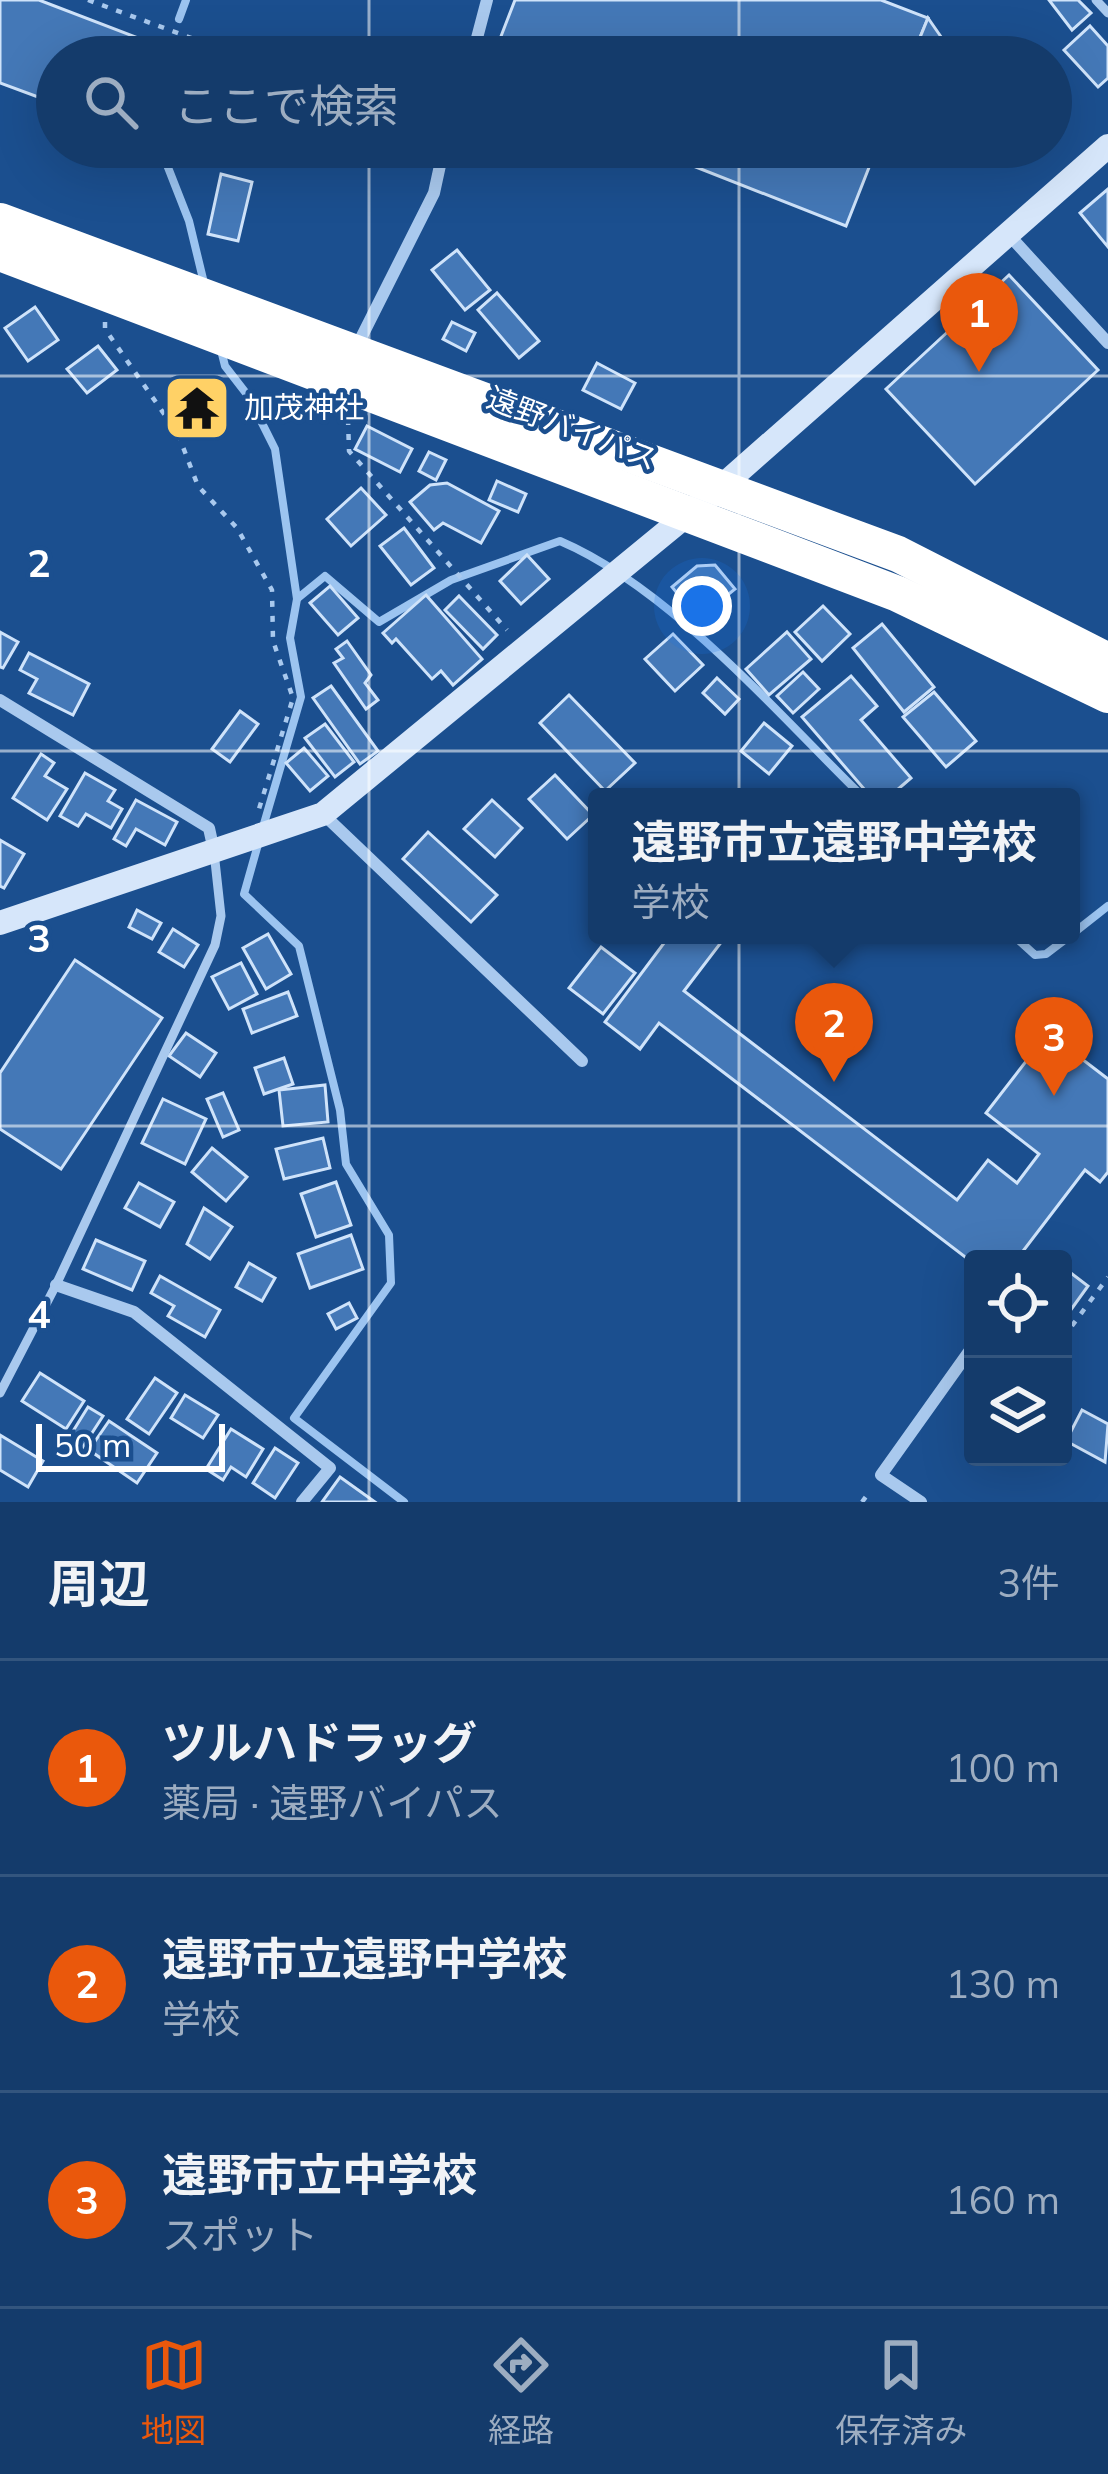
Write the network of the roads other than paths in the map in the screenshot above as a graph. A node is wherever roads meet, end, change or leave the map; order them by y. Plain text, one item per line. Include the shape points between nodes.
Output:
1 (487, 0) edge
2 (1096, 0) edge
3 (1108, 13) edge
4 (478, 36) edge
5 (1108, 146) edge
6 (440, 168) edge
7 (0, 221) edge
8 (1007, 233) junction
9 (0, 253) edge
10 (1108, 343) edge
11 (353, 368) junction
12 (721, 487) junction
13 (690, 513) junction
14 (1108, 661) edge
15 (1108, 695) edge
16 (0, 700) edge
17 (323, 814) junction
18 (214, 852) junction
19 (0, 923) edge
20 (582, 1061) dead end
21 (56, 1285) junction
22 (964, 1358) edge
23 (0, 1393) edge
24 (302, 1502) edge
25 (921, 1502) edge

1 - 4 street
2 - 3 lane
5 - 8 street
6 - 11 street
7 - 11 highway, 遠野バイパス
8 - 10 street
8 - 12 street
9 - 11 highway, 遠野バイパス
11 - 12 highway, 遠野バイパス
11 - 13 highway, 遠野バイパス
12 - 13 street
12 - 14 highway, 遠野バイパス via 898,554
13 - 15 highway, 遠野バイパス via 898,594
13 - 17 street
16 - 18 street via 209,828
17 - 18 street
17 - 20 street
18 - 19 street
18 - 21 lane via 221,916 214,945
21 - 23 lane
21 - 24 street via 134,1312 330,1468
22 - 25 street via 881,1475

